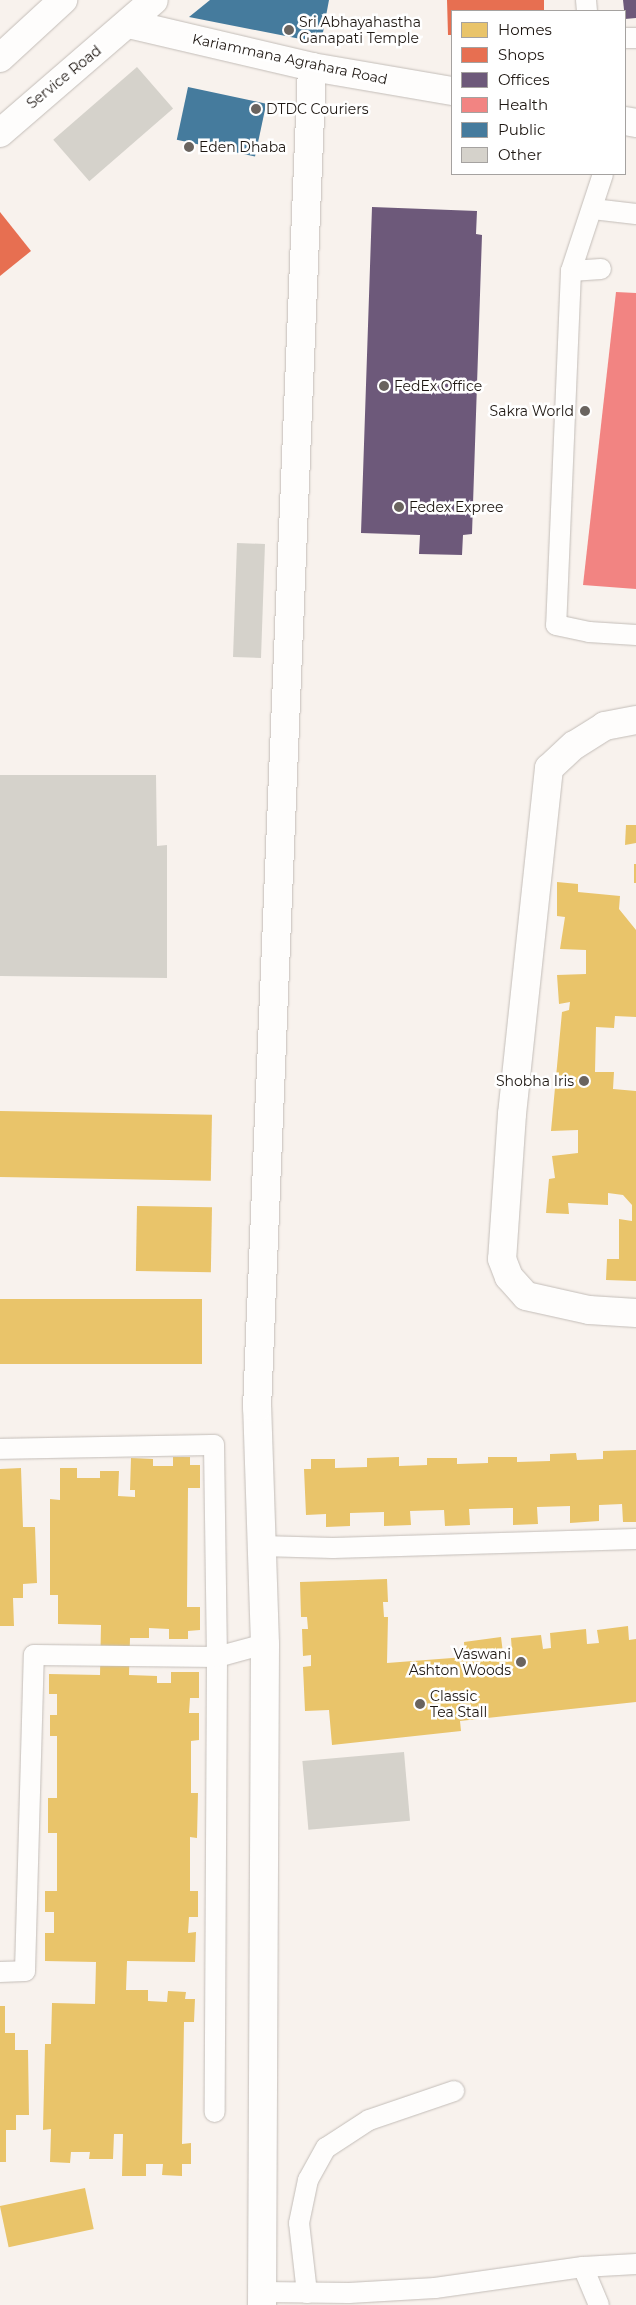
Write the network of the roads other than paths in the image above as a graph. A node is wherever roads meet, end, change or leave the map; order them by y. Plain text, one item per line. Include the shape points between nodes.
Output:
1 (63, 0) edge
2 (154, 0) edge
3 (129, 24) junction
4 (0, 58) edge
5 (312, 67) junction
6 (451, 91) edge
7 (0, 133) edge
8 (603, 175) edge
9 (593, 209) junction
10 (636, 214) edge
11 (601, 269) dead end
12 (570, 271) junction
13 (636, 635) edge
14 (636, 720) edge
15 (636, 1313) edge
16 (0, 1449) edge
17 (636, 1539) edge
18 (261, 1546) junction
19 (265, 1644) junction
20 (218, 1657) junction
21 (0, 1972) edge
22 (454, 2091) dead end
23 (215, 2112) dead end
24 (636, 2264) edge
25 (583, 2267) junction
26 (307, 2293) junction
27 (262, 2298) edge
28 (599, 2305) edge

1 - 4 main road
2 - 3 main road, Service Road
3 - 5 main road, Kariammana Agrahara Road
3 - 7 main road, Service Road
5 - 6 main road, Kariammana Agrahara Road
5 - 18 main road via 257,1408
8 - 9 lane
9 - 10 lane
9 - 12 lane
11 - 12 lane
12 - 13 lane via 556,625 589,632
14 - 15 main road via 605,726 574,745 549,768 512,1114 502,1259 509,1277 526,1296 589,1310
16 - 20 lane via 214,1445
17 - 18 lane via 333,1548
18 - 19 main road
19 - 20 lane
19 - 27 main road
20 - 21 lane via 34,1655 24,1971
20 - 23 lane
22 - 26 lane via 369,2120 326,2148 308,2180 300,2223
24 - 25 lane
25 - 26 lane via 435,2288
25 - 28 lane
26 - 27 lane

